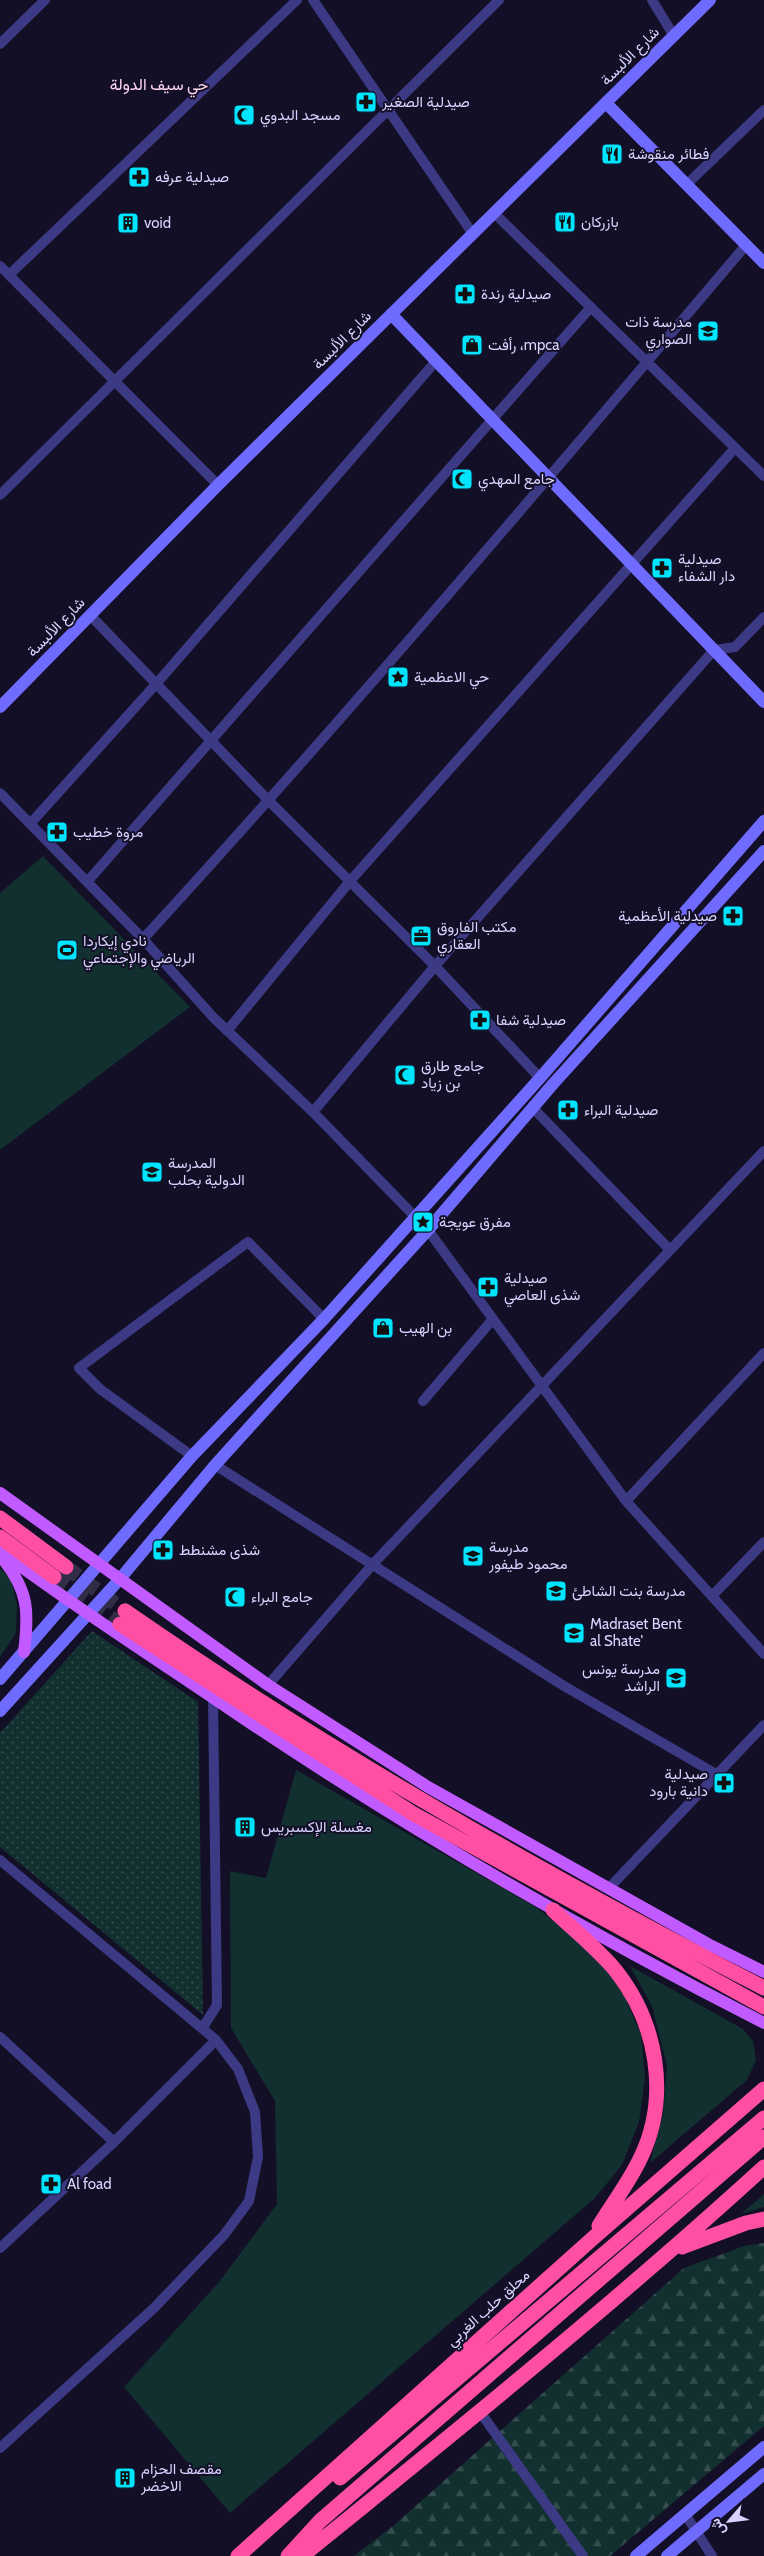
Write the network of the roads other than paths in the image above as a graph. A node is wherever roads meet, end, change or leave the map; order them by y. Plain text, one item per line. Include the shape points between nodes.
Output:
1 (45, 0) edge
2 (297, 0) edge
3 (313, 0) edge
4 (499, 0) edge
5 (652, 0) edge
6 (710, 0) edge
7 (674, 36) junction
8 (0, 44) edge
9 (606, 103) junction
10 (764, 110) edge
11 (389, 111) junction
12 (686, 185) junction
13 (494, 213) junction
14 (473, 234) junction
15 (746, 245) junction
16 (764, 263) edge
17 (0, 266) edge
18 (9, 275) junction
19 (591, 307) junction
20 (391, 314) junction
21 (436, 361) junction
22 (647, 362) junction
23 (114, 381) junction
24 (492, 419) junction
25 (735, 448) junction
26 (764, 476) edge
27 (549, 478) junction
28 (218, 485) junction
29 (0, 495) edge
30 (631, 564) junction
31 (90, 615) junction
32 (764, 617) edge
33 (714, 650) junction
34 (157, 684) junction
35 (764, 702) edge
36 (0, 707) edge
37 (213, 740) junction
38 (0, 794) edge
39 (269, 801) junction
40 (764, 821) edge
41 (30, 824) junction
42 (764, 851) edge
43 (351, 880) junction
44 (87, 882) junction
45 (143, 939) junction
46 (435, 966) junction
47 (227, 1031) junction
48 (540, 1078) junction
49 (533, 1108) junction
50 (313, 1112) junction
51 (764, 1152) edge
52 (414, 1217) junction
53 (428, 1230) junction
54 (670, 1250) junction
55 (324, 1319) junction
56 (493, 1319) junction
57 (764, 1353) edge
58 (541, 1385) junction
59 (423, 1401) dead end
60 (192, 1456) junction
61 (215, 1465) junction
62 (0, 1493) edge
63 (626, 1501) junction
64 (0, 1518) edge
65 (0, 1537) edge
66 (764, 1542) edge
67 (0, 1551) edge
68 (0, 1556) edge
69 (373, 1564) junction
70 (99, 1566) junction
71 (119, 1580) junction
72 (712, 1596) junction
73 (68, 1601) junction
74 (87, 1614) junction
75 (24, 1652) junction
76 (764, 1654) edge
77 (0, 1678) edge
78 (268, 1685) junction
79 (212, 1698) junction
80 (0, 1711) edge
81 (764, 1726) edge
82 (716, 1774) junction
83 (424, 1793) junction
84 (410, 1819) junction
85 (0, 1860) edge
86 (609, 1888) junction
87 (553, 1910) junction
88 (764, 1972) edge
89 (764, 1988) edge
90 (764, 2007) edge
91 (764, 2023) edge
92 (203, 2028) junction
93 (0, 2037) edge
94 (216, 2040) junction
95 (764, 2089) edge
96 (764, 2118) edge
97 (764, 2137) edge
98 (114, 2142) junction
99 (764, 2167) edge
100 (764, 2219) edge
101 (592, 2239) junction
102 (0, 2248) edge
103 (674, 2250) junction
104 (480, 2412) junction
105 (764, 2447) edge
106 (0, 2448) edge
107 (764, 2474) edge
108 (685, 2514) junction
109 (696, 2531) junction
110 (239, 2556) edge
111 (288, 2556) edge
112 (302, 2556) edge
113 (584, 2556) edge
114 (636, 2556) edge
115 (667, 2556) edge
116 (712, 2556) edge

1 - 8 street
2 - 18 street
3 - 11 street
4 - 11 street
5 - 7 street
6 - 7 street, شارع الألبسة
7 - 9 street, شارع الألبسة
9 - 12 street
9 - 13 street, شارع الألبسة
10 - 12 street
11 - 14 street
11 - 23 street
12 - 15 street
13 - 14 street, شارع الألبسة
13 - 19 street
14 - 20 street, شارع الألبسة
15 - 16 street
15 - 22 street
17 - 18 street
18 - 23 street
19 - 22 street
19 - 24 street
20 - 21 street
20 - 28 street, شارع الألبسة
21 - 24 street
21 - 34 street
22 - 25 street
22 - 27 street
23 - 28 street
23 - 29 street
24 - 27 street
24 - 37 street
25 - 26 street
25 - 30 street
27 - 30 street
27 - 39 street
28 - 31 street, شارع الألبسة
30 - 33 street
30 - 43 street
31 - 34 street
31 - 36 street, شارع الألبسة
32 - 33 street via 735,647
33 - 35 street
33 - 46 street
34 - 37 street
34 - 41 street
37 - 39 street
37 - 44 street
38 - 41 street
39 - 43 street
39 - 45 street
40 - 48 street
41 - 44 street
42 - 49 street
43 - 46 street
43 - 47 street
44 - 45 street
45 - 47 street
46 - 48 street
46 - 50 street
47 - 50 street
48 - 52 street
49 - 53 street
49 - 54 street
50 - 52 street
51 - 54 street
52 - 53 street
52 - 55 street
53 - 56 street
53 - 61 street
54 - 58 street
55 - 60 street
55 - 60 street via 248,1242 79,1368 100,1389
56 - 58 street
56 - 59 street
57 - 63 street
58 - 63 street
58 - 69 street
60 - 70 street
61 - 69 street
61 - 71 street
62 - 70 main road
63 - 72 street
64 - 65 highway via 60,1572
66 - 72 street
67 - 73 main road
68 - 75 main road via 14,1573 26,1602
69 - 78 street
69 - 82 street via 564,1686
70 - 71 main road
70 - 73 street
71 - 74 street
71 - 78 main road
72 - 76 street
73 - 74 main road
73 - 75 street
74 - 79 main road
74 - 80 street
75 - 77 street
78 - 83 main road
79 - 84 main road
79 - 92 street via 217,2005
81 - 82 street
82 - 86 street
83 - 84 highway via 122,1617
83 - 86 main road
83 - 89 highway via 565,1881
84 - 87 main road
84 - 90 highway
85 - 92 street
86 - 88 main road
87 - 91 main road
87 - 101 highway via 627,1985 645,2021 655,2060 656,2100 648,2139 641,2158
92 - 94 street
93 - 98 street
94 - 98 street
94 - 106 street via 238,2069 255,2112 258,2156 249,2201 224,2235 154,2308
95 - 101 highway, محلق حلب الغربي
96 - 110 highway via 309,2504
97 - 111 highway via 320,2521
98 - 102 street
99 - 103 highway
100 - 103 highway
101 - 110 highway, محلق حلب الغربي
103 - 104 highway
104 - 112 highway
104 - 113 street
105 - 108 street
107 - 109 street
108 - 109 street
108 - 114 street
109 - 115 street
109 - 116 street

